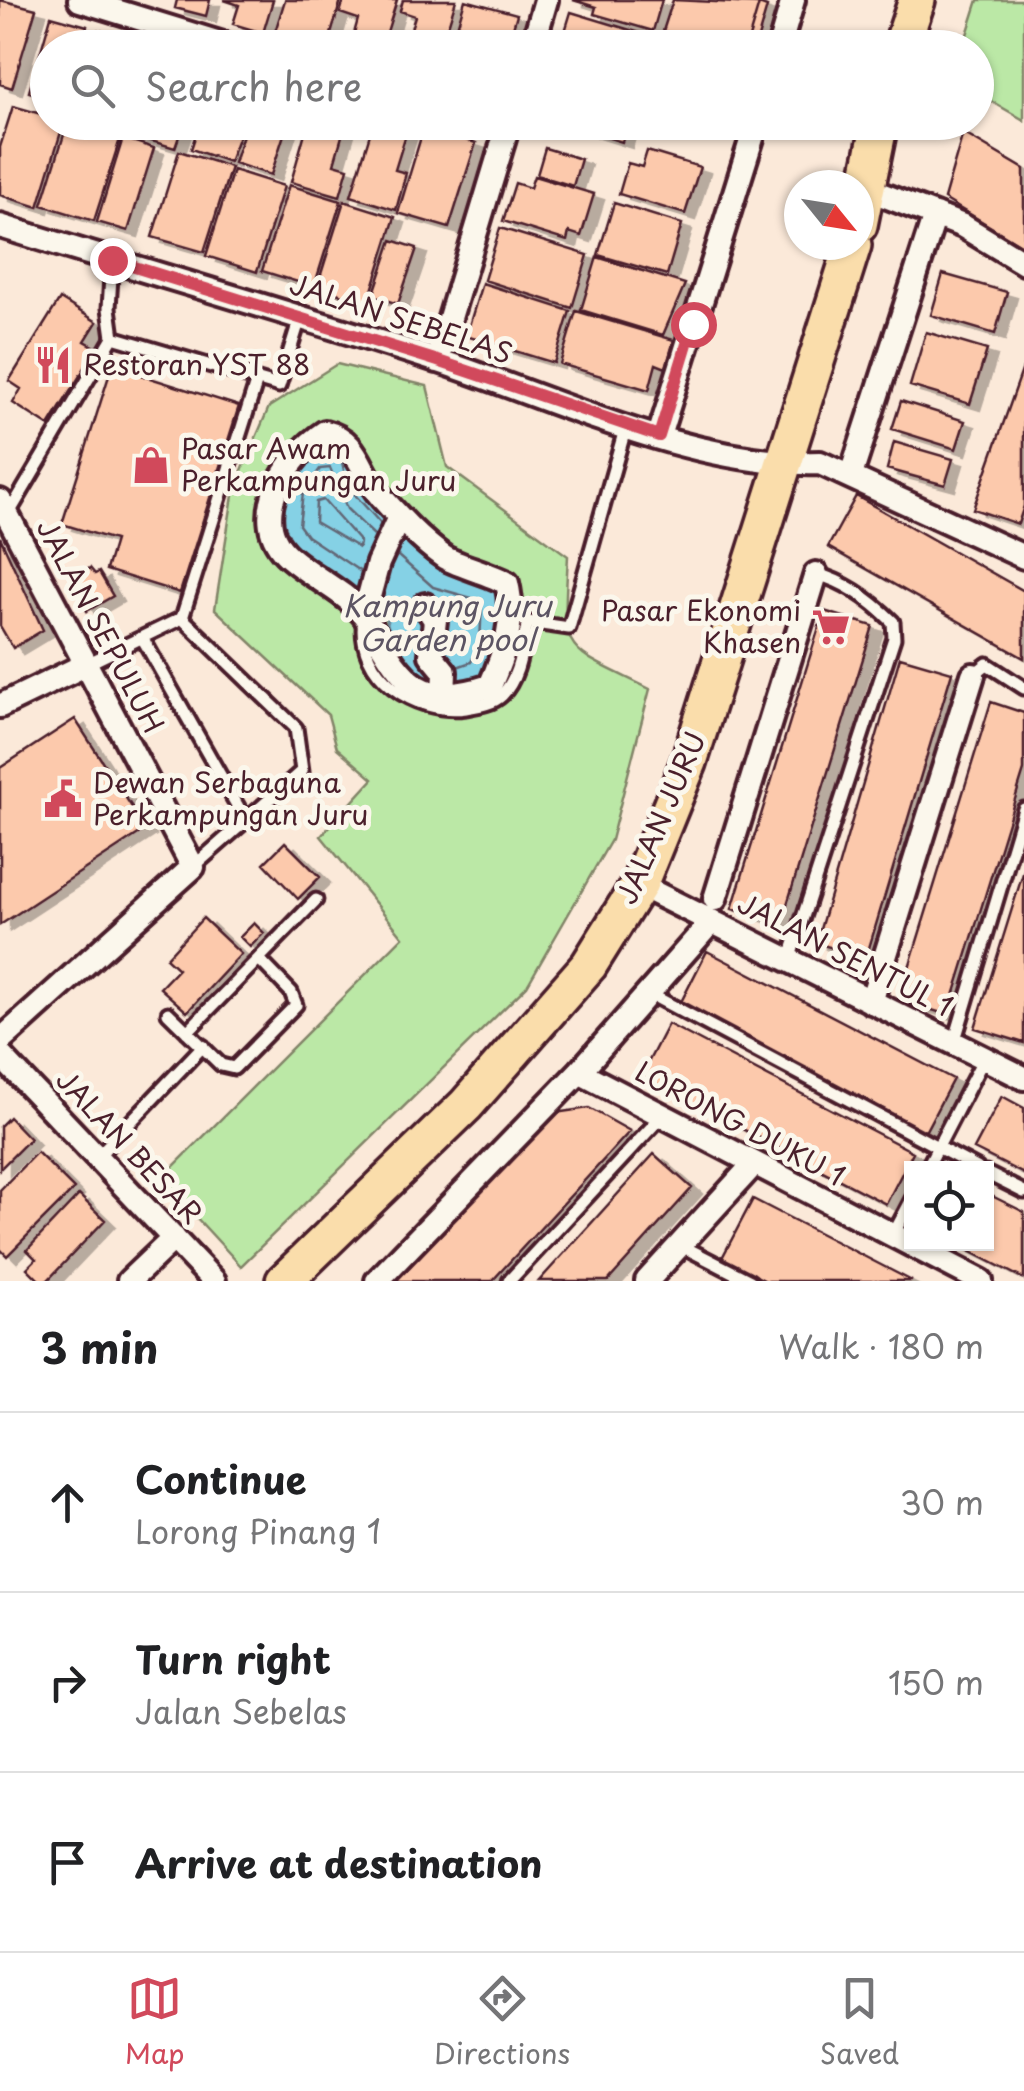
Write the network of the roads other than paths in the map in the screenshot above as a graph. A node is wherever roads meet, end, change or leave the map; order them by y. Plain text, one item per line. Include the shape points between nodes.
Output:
1 (80, 0) edge
2 (546, 0) edge
3 (793, 0) edge
4 (917, 0) edge
5 (178, 30) edge
6 (537, 30) edge
7 (784, 30) edge
8 (907, 30) edge
9 (504, 140) edge
10 (751, 140) edge
11 (877, 140) edge
12 (873, 170) edge
13 (874, 192) edge
14 (935, 215) junction
15 (0, 226) edge
16 (112, 260) junction
17 (848, 260) edge
18 (1024, 263) edge
19 (300, 318) junction
20 (114, 338) junction
21 (438, 361) junction
22 (257, 380) junction
23 (627, 425) junction
24 (659, 436) junction
25 (784, 464) junction
26 (851, 475) junction
27 (4, 508) edge
28 (400, 518) junction
29 (1024, 556) edge
30 (816, 574) joint
31 (425, 605) dead end
32 (364, 615) junction
33 (182, 618) junction
34 (143, 639) junction
35 (87, 664) junction
36 (973, 675) joint
37 (1024, 688) edge
38 (444, 696) junction
39 (0, 706) edge
40 (1024, 808) edge
41 (246, 820) junction
42 (194, 867) junction
43 (639, 885) junction
44 (316, 900) dead end
45 (713, 911) junction
46 (258, 959) junction
47 (789, 960) junction
48 (648, 994) junction
49 (871, 1002) junction
50 (168, 1013) dead end
51 (188, 1032) junction
52 (0, 1041) edge
53 (954, 1043) junction
54 (202, 1046) junction
55 (0, 1055) edge
56 (984, 1058) junction
57 (579, 1072) junction
58 (1024, 1078) edge
59 (661, 1117) junction
60 (937, 1148) junction
61 (96, 1157) junction
62 (930, 1161) edge
63 (963, 1161) edge
64 (752, 1166) junction
65 (994, 1178) edge
66 (1024, 1192) edge
67 (904, 1214) edge
68 (892, 1236) junction
69 (174, 1238) junction
70 (680, 1245) junction
71 (129, 1281) edge
72 (214, 1281) edge
73 (284, 1281) edge
74 (377, 1281) edge
75 (509, 1281) edge
76 (646, 1281) edge
77 (750, 1281) edge
78 (981, 1281) edge

1 - 5 street
2 - 6 street
3 - 7 street
4 - 8 main road
9 - 21 street
10 - 24 street
11 - 12 main road
13 - 14 street
14 - 18 street
14 - 26 street
15 - 16 street, JALAN SEBELAS
16 - 19 street, JALAN SEBELAS
16 - 20 lane
17 - 25 main road, JALAN JURU
19 - 21 street, JALAN SEBELAS
19 - 22 lane via 279,386
20 - 22 lane
20 - 27 lane
21 - 23 street, JALAN SEBELAS
22 - 33 lane
23 - 24 street, JALAN SEBELAS
23 - 32 lane via 569,628 528,622 516,672 501,696 455,710 415,702 366,655
24 - 25 street, JALAN SEBELAS
25 - 26 street, JALAN SEBELAS via 820,463
25 - 43 main road, JALAN JURU via 689,762
26 - 29 street, JALAN SEBELAS
27 - 35 street, JALAN SEPULUH
28 - 32 street
28 - 32 street via 370,485 344,436 325,432 314,439 276,486 272,537
28 - 38 street via 446,559 508,583 508,640 490,686
30 - 45 street
30 - 47 lane via 875,604 894,622 894,638
31 - 38 street via 435,620 432,655 445,672
32 - 38 street via 391,664 414,684
33 - 34 lane
33 - 41 lane via 296,728 302,771
34 - 35 lane
34 - 41 lane
35 - 39 street
35 - 42 street, JALAN SEPULUH
36 - 37 lane via 987,664
36 - 49 street
40 - 53 lane
41 - 42 lane
42 - 52 street
43 - 45 street, JALAN SENTUL 1
43 - 73 main road, JALAN JURU via 589,965 466,1105
44 - 46 lane
45 - 47 street, JALAN SENTUL 1
45 - 48 street
46 - 51 lane
46 - 54 lane via 296,1005 234,1068
47 - 49 street, JALAN SENTUL 1
48 - 57 street
48 - 60 lane
49 - 53 street, JALAN SENTUL 1
50 - 51 lane
51 - 54 lane
53 - 56 street, JALAN SENTUL 1
54 - 61 lane
55 - 61 street, JALAN BESAR
56 - 58 street, JALAN SENTUL 1
56 - 60 lane
57 - 59 street, LORONG DUKU 1
57 - 74 street
59 - 64 street, LORONG DUKU 1
59 - 75 lane
60 - 62 lane
60 - 63 lane
61 - 69 street, JALAN BESAR
64 - 68 street, LORONG DUKU 1
64 - 70 street
65 - 66 lane
67 - 68 lane
68 - 78 street, LORONG DUKU 1
69 - 71 street
69 - 72 street, JALAN BESAR
70 - 76 street
70 - 77 lane

